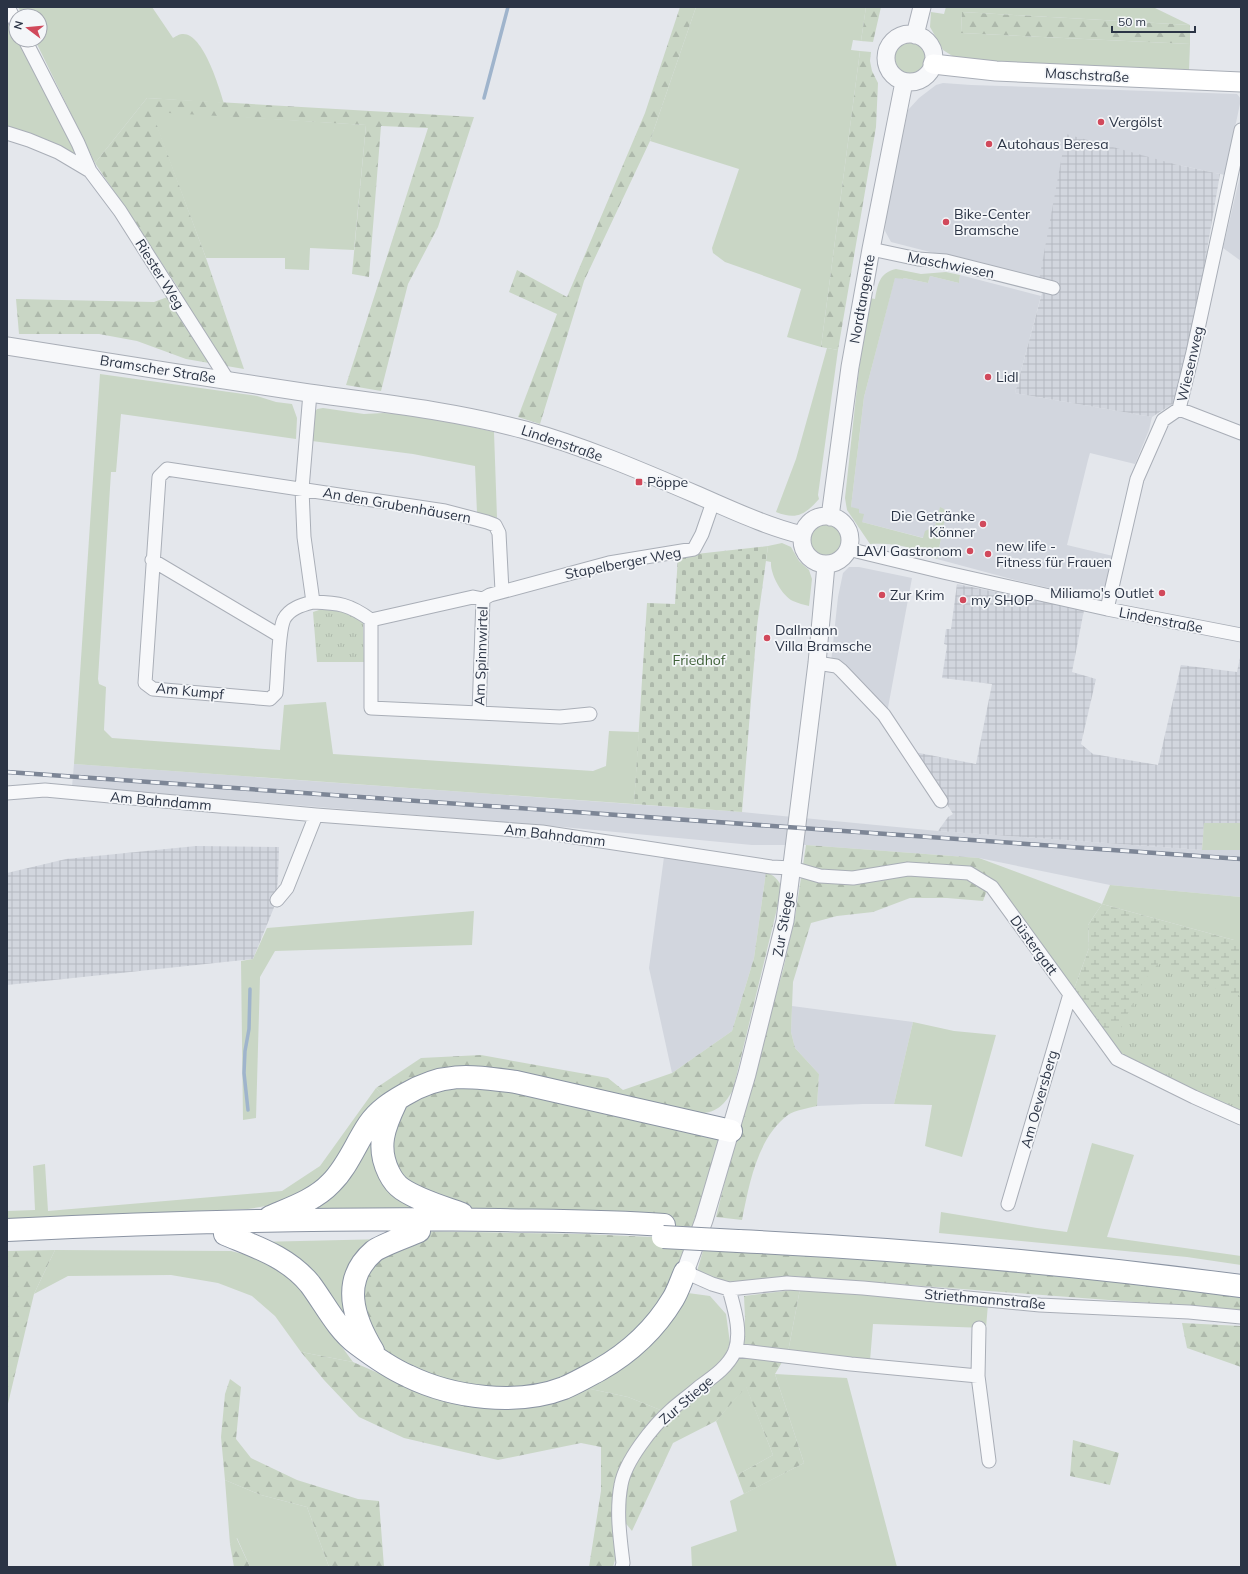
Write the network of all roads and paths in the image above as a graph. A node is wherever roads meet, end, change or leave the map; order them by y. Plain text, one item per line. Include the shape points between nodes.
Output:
1 (922, 7) edge
2 (915, 35) junction
3 (29, 48) edge
4 (933, 64) junction
5 (904, 82) junction
6 (1241, 82) edge
7 (1241, 130) edge
8 (7, 133) edge
9 (90, 171) junction
10 (871, 248) junction
11 (1054, 288) dead end
12 (7, 346) edge
13 (227, 379) junction
14 (310, 393) junction
15 (1179, 409) junction
16 (1241, 433) edge
17 (302, 489) junction
18 (713, 502) junction
19 (830, 517) junction
20 (802, 535) junction
21 (848, 549) junction
22 (152, 560) junction
23 (826, 564) junction
24 (502, 591) junction
25 (483, 599) junction
26 (313, 602) junction
27 (1107, 609) junction
28 (371, 620) junction
29 (1241, 635) edge
30 (280, 636) junction
31 (817, 663) junction
32 (479, 713) junction
33 (590, 714) dead end
34 (7, 793) edge
35 (941, 801) dead end
36 (316, 815) junction
37 (792, 868) junction
38 (277, 900) dead end
39 (1070, 994) junction
40 (399, 1098) junction
41 (1241, 1118) edge
42 (731, 1131) junction
43 (1008, 1204) dead end
44 (476, 1220) junction
45 (263, 1221) junction
46 (7, 1230) edge
47 (419, 1231) junction
48 (664, 1231) junction
49 (225, 1234) junction
50 (738, 1235) junction
51 (7, 1243) edge
52 (686, 1272) junction
53 (1241, 1273) edge
54 (1241, 1286) edge
55 (729, 1289) junction
56 (1241, 1317) edge
57 (979, 1328) dead end
58 (735, 1350) junction
59 (376, 1357) junction
60 (978, 1376) junction
61 (990, 1461) dead end
62 (622, 1567) edge

1 - 2 street
2 - 4 street via 928,42 934,56
2 - 5 street via 894,39 886,51 888,70
3 - 9 street, Riester Weg
4 - 5 street via 930,71 919,81
4 - 6 main road, Maschstraße via 996,71
5 - 10 street, Nordtangente
7 - 15 street, Wiesenweg
8 - 9 street, Riester Weg via 58,152
9 - 13 street, Riester Weg via 120,211
10 - 11 street, Maschwiesen via 918,259 946,261
10 - 19 street, Nordtangente via 850,366
12 - 13 street, Bramscher Straße
13 - 14 street, Bramscher Straße
14 - 17 street, An den Grubenhäusern
14 - 18 street, Lindenstraße via 450,412 521,429 608,458
15 - 16 street
15 - 27 street, Wiesenweg via 1163,420 1137,479
17 - 22 street, Am Kumpf via 167,469 159,476
17 - 24 street, An den Grubenhäusern via 445,511 495,525 499,533
17 - 26 street, An den Grubenhäusern via 304,536
18 - 20 street, Lindenstraße via 769,526
18 - 24 street, Stapelberger Weg via 694,549 609,563
19 - 20 street via 816,518 805,527
19 - 21 street via 837,519 847,529 850,542
20 - 23 street via 806,555 819,564
21 - 23 street via 840,560
21 - 27 street, Lindenstraße
22 - 30 street
22 - 30 street, Am Kumpf via 145,683 153,690 270,699 276,693
23 - 31 street, Zur Stiege
24 - 25 street
25 - 28 street via 473,597
25 - 32 street, Am Spinnwirtel
26 - 28 street via 338,603 357,610
26 - 30 street, Am Kumpf via 297,606 284,619
27 - 29 street, Lindenstraße
28 - 32 street, Am Spinnwirtel via 371,708
31 - 35 street via 836,666 842,670 884,715
31 - 37 street, Zur Stiege
32 - 33 street, Am Spinnwirtel via 560,717
34 - 36 street, Am Bahndamm via 45,790
36 - 37 street, Am Bahndamm via 542,832 771,867
36 - 38 street via 287,888
37 - 39 street, Düstergatt via 820,876 853,878 908,869 969,873 992,887
37 - 42 street, Zur Stiege via 785,921 775,967
39 - 41 street, Düstergatt via 1117,1058
39 - 43 street, Am Oeversberg
40 - 42 highway via 419,1086 439,1080 460,1077 484,1078 516,1082
40 - 44 highway via 383,1133 381,1150 392,1180 401,1189
40 - 45 highway via 376,1115 344,1168 331,1184 317,1196
42 - 52 street, Zur Stiege
44 - 45 highway
44 - 48 highway via 624,1222
45 - 46 highway
47 - 48 highway via 583,1234
47 - 49 highway
47 - 59 highway via 375,1250 362,1265 354,1280 352,1296 356,1316
48 - 50 highway
49 - 51 highway
49 - 59 highway via 277,1256 295,1268 356,1343
50 - 53 highway via 862,1235 1094,1256
50 - 54 highway via 1093,1268
52 - 55 street, Striethmannstraße
52 - 59 highway via 654,1325 635,1345 613,1362 563,1388 512,1398 461,1393 409,1377
55 - 56 street, Striethmannstraße via 787,1283 1040,1305
55 - 58 street via 738,1332
57 - 60 street
58 - 60 street
58 - 62 street, Zur Stiege via 727,1365 670,1411 643,1441 630,1462 621,1484 619,1522
60 - 61 street

